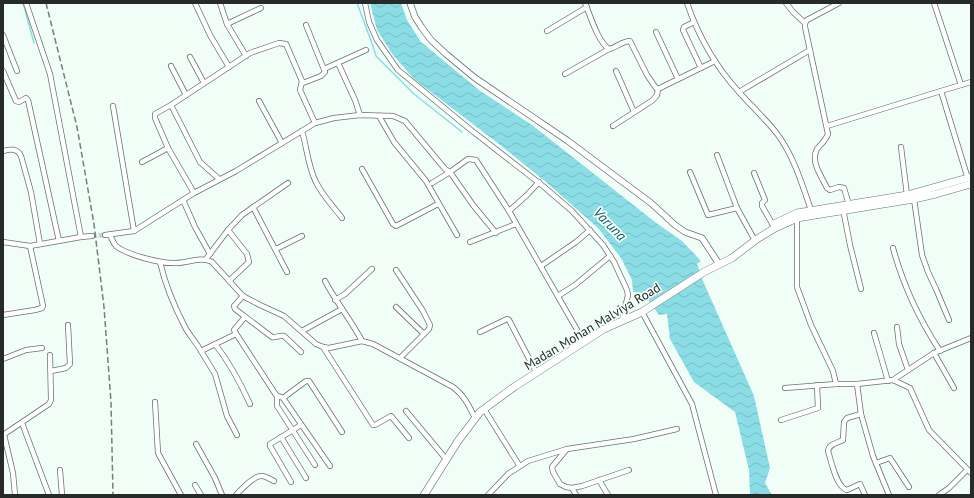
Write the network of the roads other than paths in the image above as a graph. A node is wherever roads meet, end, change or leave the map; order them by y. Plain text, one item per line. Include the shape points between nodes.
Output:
1 (26, 3) edge
2 (195, 3) edge
3 (220, 3) edge
4 (365, 3) edge
5 (410, 3) edge
6 (687, 3) edge
7 (786, 3) edge
8 (837, 3) edge
9 (934, 3) edge
10 (586, 5) edge
11 (261, 8) dead end
12 (694, 22) junction
13 (805, 23) junction
14 (227, 24) junction
15 (306, 25) dead end
16 (547, 31) dead end
17 (656, 32) dead end
18 (3, 35) edge
19 (609, 49) junction
20 (366, 50) dead end
21 (810, 50) junction
22 (246, 56) junction
23 (190, 57) dead end
24 (715, 61) junction
25 (338, 63) junction
26 (171, 66) dead end
27 (229, 67) junction
28 (702, 68) junction
29 (324, 69) junction
30 (3, 71) edge
31 (17, 71) dead end
32 (616, 71) dead end
33 (565, 74) dead end
34 (678, 79) junction
35 (971, 82) edge
36 (204, 83) junction
37 (303, 83) junction
38 (961, 85) junction
39 (658, 89) junction
40 (941, 91) junction
41 (739, 92) junction
42 (186, 95) junction
43 (259, 101) dead end
44 (171, 105) junction
45 (112, 106) dead end
46 (634, 112) junction
47 (360, 115) junction
48 (379, 116) junction
49 (316, 123) junction
50 (613, 126) dead end
51 (828, 126) junction
52 (302, 131) junction
53 (282, 143) junction
54 (901, 146) dead end
55 (168, 148) junction
56 (3, 151) edge
57 (716, 154) dead end
58 (142, 162) dead end
59 (362, 169) dead end
60 (450, 172) junction
61 (690, 172) dead end
62 (754, 173) dead end
63 (219, 179) junction
64 (970, 180) edge
65 (539, 182) junction
66 (288, 183) dead end
67 (432, 183) dead end
68 (194, 193) junction
69 (907, 195) junction
70 (183, 200) junction
71 (914, 200) junction
72 (438, 204) junction
73 (253, 207) junction
74 (845, 207) junction
75 (737, 208) junction
76 (811, 210) junction
77 (508, 211) junction
78 (797, 215) junction
79 (342, 218) dead end
80 (516, 224) junction
81 (773, 225) junction
82 (228, 230) junction
83 (590, 230) junction
84 (134, 231) junction
85 (496, 232) junction
86 (457, 234) dead end
87 (92, 236) tunnel mouth
88 (302, 236) dead end
89 (81, 237) junction
90 (753, 237) junction
91 (59, 241) junction
92 (3, 242) edge
93 (470, 242) dead end
94 (40, 244) junction
95 (30, 246) junction
96 (893, 248) dead end
97 (276, 250) junction
98 (210, 254) junction
99 (610, 256) junction
100 (206, 259) junction
101 (160, 262) junction
102 (721, 263) junction
103 (541, 266) junction
104 (372, 270) dead end
105 (396, 270) dead end
106 (287, 272) dead end
107 (229, 281) junction
108 (325, 281) dead end
109 (861, 289) dead end
110 (243, 296) junction
111 (558, 296) junction
112 (335, 300) junction
113 (396, 307) dead end
114 (342, 309) junction
115 (642, 312) junction
116 (3, 315) edge
117 (245, 317) junction
118 (622, 320) junction
119 (949, 320) dead end
120 (68, 326) dead end
121 (897, 327) dead end
122 (302, 331) junction
123 (480, 332) dead end
124 (236, 334) junction
125 (424, 334) junction
126 (874, 334) dead end
127 (971, 338) edge
128 (362, 341) junction
129 (584, 342) junction
130 (215, 344) junction
131 (323, 347) junction
132 (42, 348) dead end
133 (201, 350) junction
134 (940, 351) junction
135 (301, 352) dead end
136 (934, 353) junction
137 (50, 355) dead end
138 (400, 358) junction
139 (3, 359) edge
140 (908, 370) junction
141 (51, 371) junction
142 (536, 372) junction
143 (890, 381) junction
144 (836, 384) junction
145 (857, 384) junction
146 (817, 386) junction
147 (786, 388) dead end
148 (954, 388) dead end
149 (277, 397) junction
150 (283, 398) junction
151 (155, 402) dead end
152 (250, 404) dead end
153 (484, 409) junction
154 (406, 411) dead end
155 (861, 414) junction
156 (475, 418) junction
157 (782, 420) dead end
158 (22, 423) junction
159 (301, 425) junction
160 (677, 429) dead end
161 (293, 430) junction
162 (342, 432) dead end
163 (3, 435) edge
164 (237, 435) dead end
165 (281, 436) junction
166 (409, 438) dead end
167 (196, 444) dead end
168 (568, 449) junction
169 (446, 459) junction
170 (876, 463) junction
171 (315, 465) dead end
172 (520, 465) junction
173 (330, 466) dead end
174 (60, 470) dead end
175 (629, 470) dead end
176 (967, 470) junction
177 (971, 474) edge
178 (306, 478) dead end
179 (599, 480) junction
180 (274, 481) dead end
181 (291, 482) dead end
182 (195, 485) dead end
183 (909, 487) dead end
184 (572, 488) junction
185 (15, 495) edge
186 (49, 495) edge
187 (62, 495) edge
188 (181, 495) edge
189 (201, 495) edge
190 (222, 495) edge
191 (236, 495) edge
192 (424, 495) edge
193 (488, 495) edge
194 (576, 495) edge
195 (608, 495) edge
196 (716, 495) edge
197 (865, 495) edge
198 (889, 495) edge
199 (939, 495) edge

1 - 89 street via 50,74
2 - 27 street
3 - 14 street
4 - 65 street via 369,22 377,40 398,70
5 - 102 street via 422,28 446,54 475,78 568,141 675,225 702,238
6 - 12 street
7 - 13 street
8 - 13 street
9 - 38 street
10 - 16 street
10 - 19 street via 599,36
11 - 14 street
12 - 24 street
12 - 28 street via 682,30
13 - 21 street
14 - 22 street
15 - 29 street
17 - 34 street
18 - 31 street
19 - 33 street
19 - 39 street via 630,41 647,76
20 - 25 street
21 - 41 street
21 - 51 street
22 - 27 street
22 - 37 street via 284,43
23 - 36 street
24 - 28 street
24 - 41 street
25 - 29 street
25 - 47 street
26 - 42 street
27 - 36 street
28 - 34 street
29 - 37 street via 324,74
30 - 91 street via 16,101 26,98 28,100
32 - 46 street
34 - 39 street
35 - 38 street
36 - 42 street
37 - 49 street via 300,90
38 - 40 street
39 - 46 street via 656,97
40 - 51 street
40 - 64 street
41 - 76 street via 778,136 797,171
42 - 44 street
43 - 53 street
44 - 55 street via 155,114
44 - 63 street via 200,162
45 - 84 street
46 - 50 street
47 - 48 street
47 - 49 street
48 - 60 street via 393,116 405,121
48 - 72 street via 394,142 426,181
49 - 52 street
51 - 74 street via 827,138 817,150 815,162 827,188 844,188
52 - 53 street
52 - 79 street via 316,183
53 - 63 street
54 - 69 street
55 - 58 street
55 - 68 street
56 - 94 street via 15,150 21,156 31,192
57 - 75 street
59 - 72 street via 396,226
60 - 67 street
60 - 77 street via 468,158 476,160
60 - 85 street
61 - 75 street via 708,215
62 - 81 street via 765,200 762,206
63 - 68 street
64 - 69 highway, Madan Mohan Malviya Road
64 - 71 highway, Madan Mohan Malviya Road
65 - 77 street
65 - 83 street
66 - 73 street
68 - 70 street
69 - 74 highway, Madan Mohan Malviya Road
70 - 84 street
70 - 98 street
71 - 74 highway, Madan Mohan Malviya Road
71 - 119 street via 922,255
72 - 86 street
73 - 82 street
73 - 97 street
74 - 76 highway, Madan Mohan Malviya Road
74 - 78 highway, Madan Mohan Malviya Road
74 - 109 street via 850,245
75 - 90 street
76 - 78 highway, Madan Mohan Malviya Road
77 - 80 street
78 - 81 highway, Madan Mohan Malviya Road
78 - 102 highway, Madan Mohan Malviya Road
78 - 144 street via 797,288 811,326 833,371
80 - 85 street
80 - 103 street
81 - 90 highway, Madan Mohan Malviya Road
82 - 98 street
82 - 107 street via 247,254 249,262
83 - 99 street
83 - 103 street
84 - 101 street via 108,235 113,243 126,252
85 - 93 street
87 - 89 street
88 - 97 street
89 - 91 street
90 - 102 highway, Madan Mohan Malviya Road
91 - 94 street
92 - 95 street
94 - 95 street
95 - 116 street via 43,306 35,310
96 - 134 street via 905,287
97 - 106 street
98 - 100 street
99 - 111 street
99 - 118 street via 628,295
100 - 101 street via 176,263
100 - 107 street
101 - 133 street via 174,305
102 - 115 highway, Madan Mohan Malviya Road
103 - 111 street
104 - 112 street
105 - 125 street via 430,325
107 - 110 street
108 - 112 street
110 - 117 street via 234,308
110 - 122 street via 284,316
111 - 129 street
112 - 114 street
113 - 125 street
114 - 122 street
114 - 128 street
115 - 118 highway, Madan Mohan Malviya Road
115 - 196 street via 692,404
117 - 124 street via 234,330
117 - 135 street via 272,337 284,336
118 - 129 highway, Madan Mohan Malviya Road
120 - 141 street via 70,364 66,368
121 - 140 street
122 - 131 street
123 - 142 street via 509,320
124 - 130 street
124 - 149 street
125 - 138 street
126 - 143 street
127 - 134 street
128 - 131 street
128 - 138 street
129 - 142 highway, Madan Mohan Malviya Road
130 - 133 street
130 - 152 street via 228,360
131 - 166 street via 373,425 391,416
132 - 139 street via 26,350
133 - 164 street via 215,374 227,416
134 - 136 street
136 - 140 street
136 - 148 street
137 - 141 street
138 - 156 street via 453,386 466,400
140 - 143 street
141 - 158 street via 49,404
142 - 153 highway, Madan Mohan Malviya Road
143 - 145 street
143 - 176 street via 910,388 929,430
144 - 145 street
144 - 146 street
145 - 155 street
146 - 147 street
146 - 157 street via 817,409
149 - 150 street
149 - 161 street via 277,406
150 - 159 street
150 - 162 street via 309,381
151 - 188 street via 158,454
153 - 156 highway, Madan Mohan Malviya Road
153 - 172 street
154 - 169 street
155 - 170 street
155 - 197 street via 847,418 844,422 843,440 831,445 828,450 841,486 846,490 860,484
156 - 169 highway, Madan Mohan Malviya Road
158 - 163 street
158 - 186 street
159 - 161 street
159 - 173 street
160 - 168 street via 634,439
161 - 165 street
161 - 171 street
163 - 185 street via 13,473
165 - 178 street
165 - 181 street via 271,442 270,446
167 - 190 street
168 - 172 street
168 - 184 street via 553,464 552,472 560,484
169 - 192 highway, Madan Mohan Malviya Road
170 - 183 street via 890,458
170 - 198 street
172 - 193 street
174 - 187 street
175 - 179 street
176 - 177 street
176 - 199 street
179 - 184 street
179 - 195 street
180 - 191 street via 259,476
182 - 189 street
184 - 194 street

